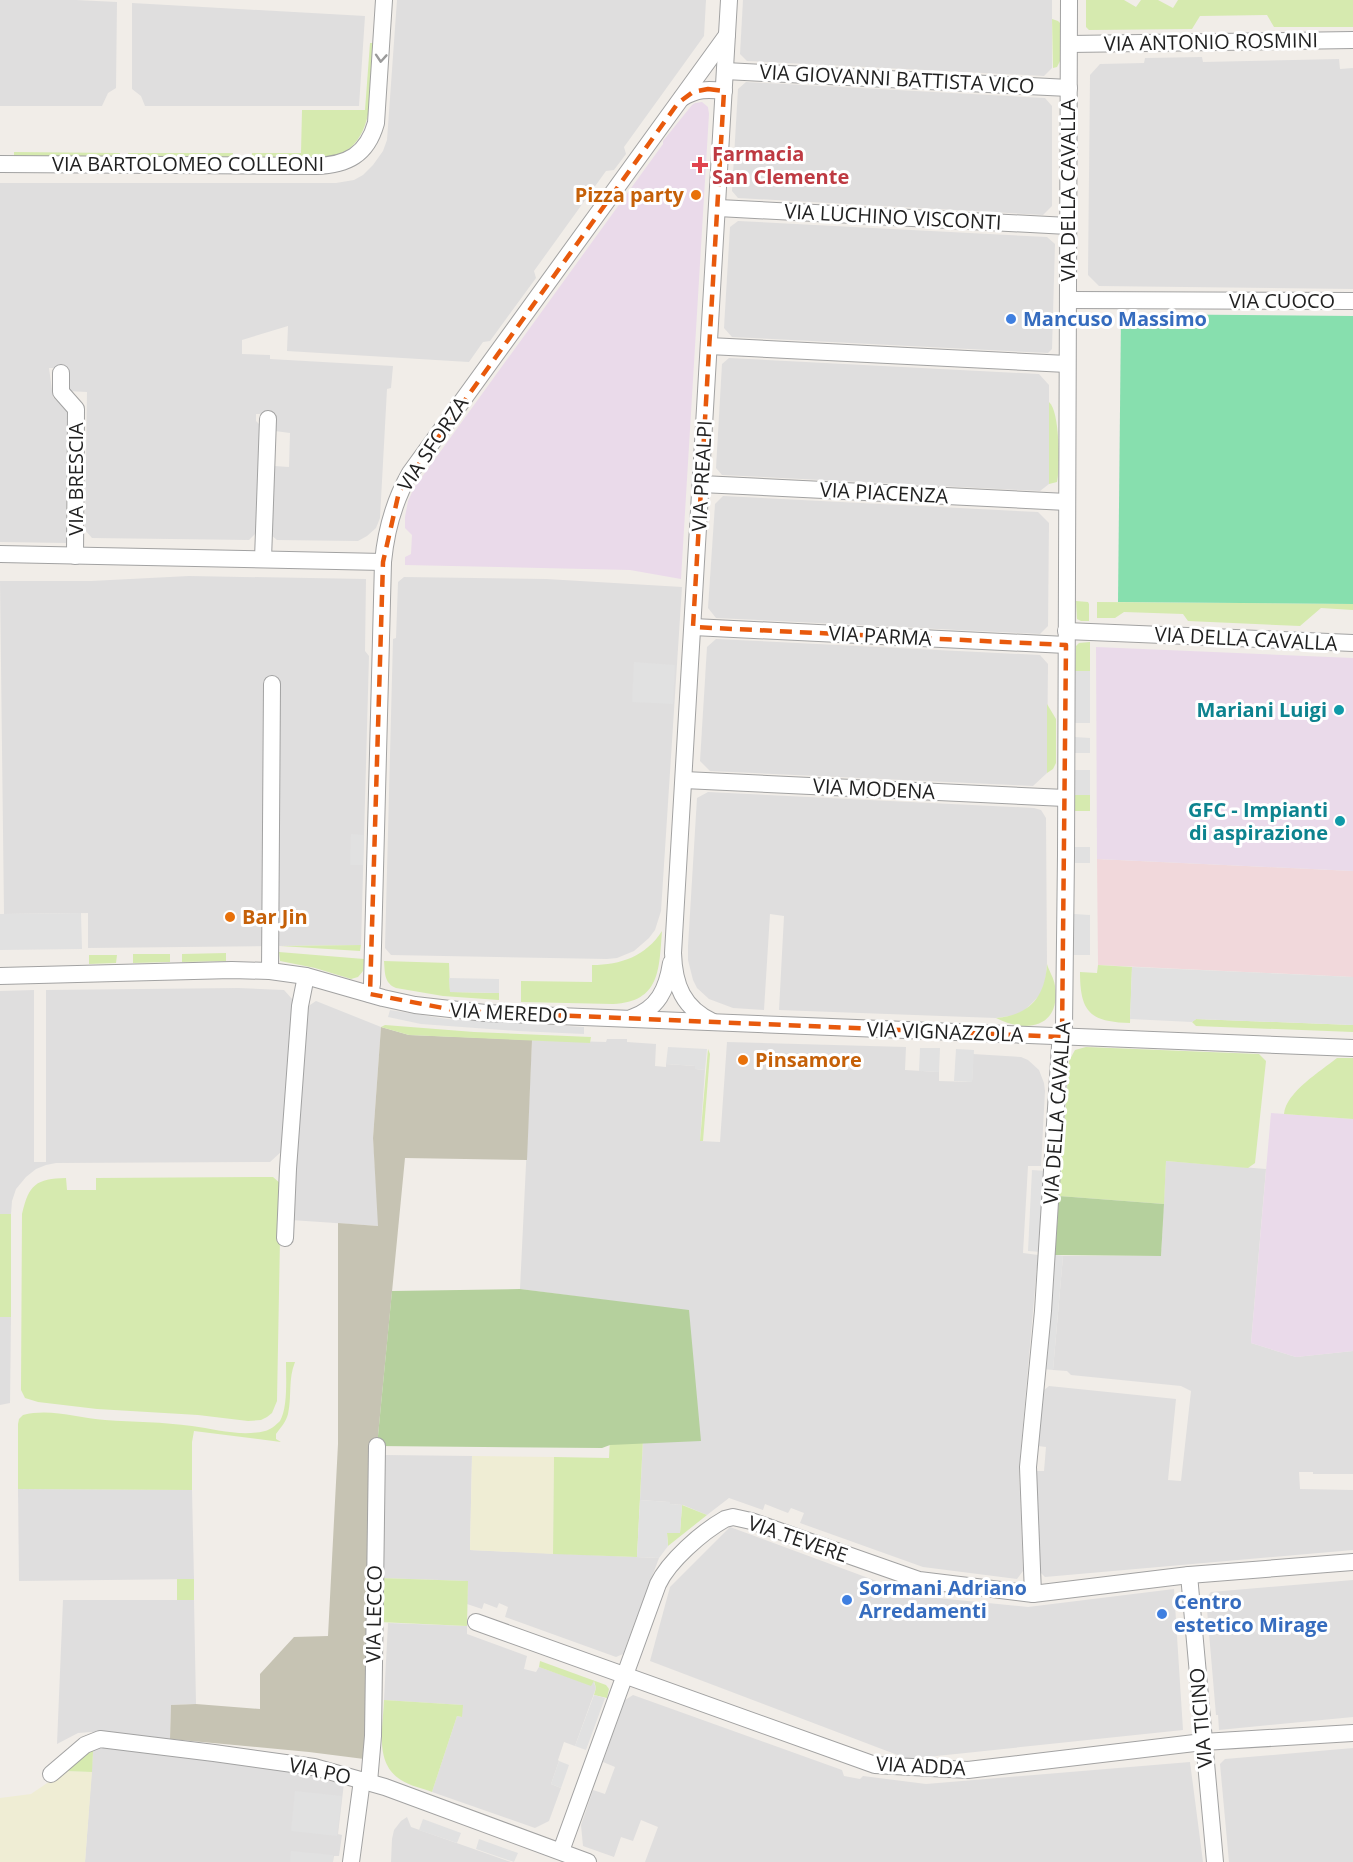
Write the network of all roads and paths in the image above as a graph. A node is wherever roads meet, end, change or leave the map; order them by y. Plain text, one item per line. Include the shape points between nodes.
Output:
1 (384, 0) edge
2 (729, 0) edge
3 (1069, 0) edge
4 (727, 35) junction
5 (1353, 40) edge
6 (1069, 44) junction
7 (725, 71) junction
8 (1069, 88) junction
9 (724, 91) junction
10 (678, 103) junction
11 (0, 164) edge
12 (718, 208) junction
13 (1068, 226) junction
14 (1068, 300) junction
15 (1353, 301) edge
16 (709, 346) junction
17 (1067, 364) junction
18 (61, 373) dead end
19 (268, 418) dead end
20 (701, 484) junction
21 (1067, 502) junction
22 (0, 555) edge
23 (75, 556) junction
24 (263, 559) junction
25 (383, 562) junction
26 (693, 627) junction
27 (1066, 638) junction
28 (1353, 644) edge
29 (272, 684) dead end
30 (684, 780) junction
31 (1065, 798) junction
32 (673, 953) junction
33 (270, 971) junction
34 (0, 976) edge
35 (306, 976) junction
36 (370, 994) junction
37 (627, 1019) junction
38 (717, 1023) junction
39 (1062, 1037) junction
40 (1353, 1048) edge
41 (285, 1238) dead end
42 (377, 1446) dead end
43 (1353, 1562) edge
44 (1190, 1575) junction
45 (1033, 1594) junction
46 (476, 1622) dead end
47 (625, 1676) junction
48 (1353, 1733) edge
49 (1203, 1742) junction
50 (51, 1774) dead end
51 (365, 1781) junction
52 (561, 1851) junction
53 (351, 1862) edge
54 (588, 1862) edge
55 (1215, 1862) edge

1 -> 11 street, VIA BARTOLOMEO COLLEONI via 376,123 363,149 343,162
2 - 4 street, VIA PREALPI
3 - 6 street, VIA DELLA CAVALLA
4 - 7 street, VIA PREALPI
4 - 10 street, VIA SFORZA
5 - 6 street, VIA ANTONIO ROSMINI
6 - 8 street, VIA DELLA CAVALLA
7 - 8 street, VIA GIOVANNI BATTISTA VICO
7 - 9 street, VIA PREALPI
8 - 13 street, VIA DELLA CAVALLA
9 - 10 street, VIA SFORZA via 702,89
9 - 12 street, VIA PREALPI
10 - 25 street, VIA SFORZA via 410,473 393,510
12 - 13 street, VIA LUCHINO VISCONTI
12 - 16 street, VIA PREALPI
13 - 14 street, VIA DELLA CAVALLA
14 - 15 street, VIA CUOCO
14 - 17 street, VIA DELLA CAVALLA
16 - 17 street
16 - 20 street, VIA PREALPI
17 - 21 street, VIA DELLA CAVALLA
18 - 23 street, VIA BRESCIA via 61,392 76,409
19 - 24 street
20 - 21 street, VIA PIACENZA
20 - 26 street, VIA PREALPI
21 - 27 street, VIA DELLA CAVALLA
22 - 23 street
23 - 24 street
24 - 25 street
25 - 36 street, VIA SFORZA
26 - 27 street, VIA PARMA
26 - 30 street, VIA PREALPI
27 - 28 street, VIA DELLA CAVALLA
27 - 31 street, VIA DELLA CAVALLA
29 - 33 street
30 - 31 street, VIA MODENA
30 - 32 street, VIA PREALPI
31 - 39 street, VIA DELLA CAVALLA
32 - 37 street, VIA PREALPI via 660,997 647,1012
32 - 38 street, VIA PREALPI via 678,987 685,999 694,1010
33 - 34 street, VIA MEREDO
33 - 35 street, VIA MEREDO
35 - 36 street, VIA MEREDO
35 - 41 street via 300,1006
36 - 37 street, VIA MEREDO via 431,1008
37 - 38 street, VIA MEREDO
38 - 39 street, VIA VIGNAZZOLA
39 - 40 street, VIA VIGNAZZOLA
39 - 45 street, VIA DELLA CAVALLA via 1028,1467
42 - 51 street, VIA LECCO via 373,1736
43 - 44 street, VIA TEVERE
44 - 45 street, VIA TEVERE
44 - 49 street, VIA TICINO
45 - 47 street, VIA TEVERE via 919,1580 733,1517 694,1542 663,1573
46 - 47 street, VIA ADDA
47 - 49 street, VIA ADDA via 875,1765 968,1770
47 - 52 street, VIA TEVERE
48 - 49 street, VIA ADDA
49 - 55 street, VIA TICINO
50 - 51 street, VIA PO via 85,1745 100,1739 314,1767
51 - 52 street, VIA PO
51 - 53 street, VIA LECCO
52 - 54 street, VIA PO

